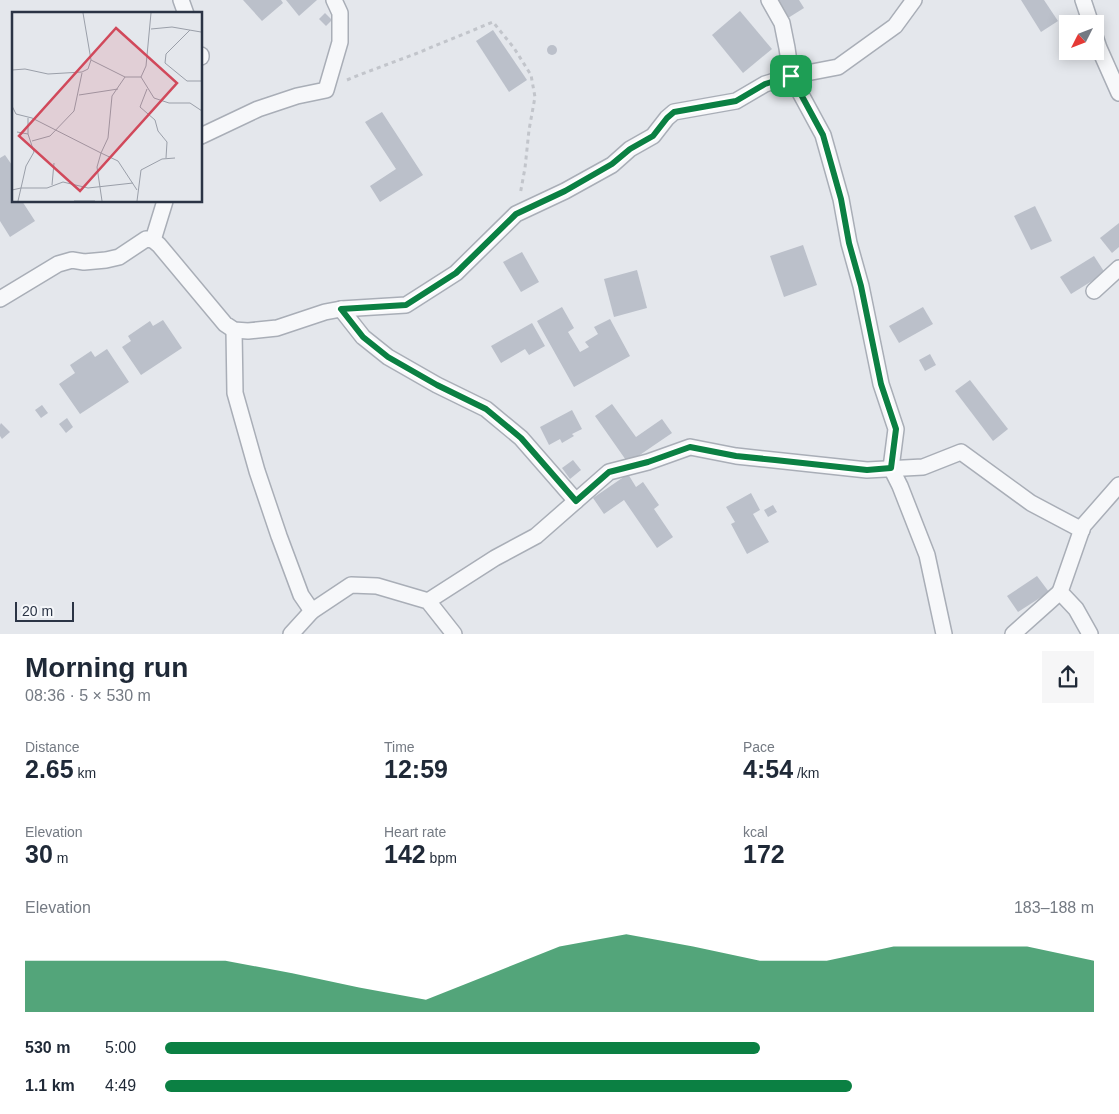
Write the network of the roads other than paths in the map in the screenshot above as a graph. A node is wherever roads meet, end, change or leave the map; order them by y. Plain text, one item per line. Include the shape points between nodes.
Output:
1 (181, 0) edge
2 (334, 0) edge
3 (769, 0) edge
4 (914, 0) edge
5 (1082, 0) edge
6 (185, 12) edge
7 (1088, 15) edge
8 (1104, 59) edge
9 (791, 76) junction
10 (1119, 93) edge
11 (202, 136) edge
12 (166, 202) edge
13 (153, 240) junction
14 (1119, 268) edge
15 (1094, 290) dead end
16 (0, 299) edge
17 (341, 309) junction
18 (234, 330) junction
19 (891, 468) junction
20 (1119, 486) edge
21 (576, 501) junction
22 (1082, 530) junction
23 (1060, 592) junction
24 (428, 601) junction
25 (312, 611) junction
26 (292, 634) edge
27 (454, 634) edge
28 (944, 634) edge
29 (1013, 634) edge
30 (1090, 634) edge

1 - 6 street
2 - 11 street via 340,13 340,42 326,90 258,109
3 - 9 street via 782,23
4 - 9 street via 895,26 838,67
5 - 7 street
8 - 10 street
9 - 17 street via 765,84 736,101 674,112 653,136 612,164 516,214 456,273 406,305
9 - 19 street via 823,135 841,199 881,384 896,429
12 - 13 street
13 - 16 street via 146,239 119,257 58,264
13 - 18 street via 225,324
14 - 15 street
17 - 18 street via 277,328
17 - 21 street via 363,337 388,357 486,409 521,438
18 - 25 street via 235,393 279,536 301,595
19 - 21 street via 867,470 736,456 690,447 609,472
19 - 22 street via 923,467 961,452 1032,503
19 - 28 street via 927,555
20 - 22 street
21 - 24 street via 536,536
22 - 23 street
23 - 29 street
23 - 30 street via 1076,609
24 - 25 street via 377,586 351,585
24 - 27 street
25 - 26 street

